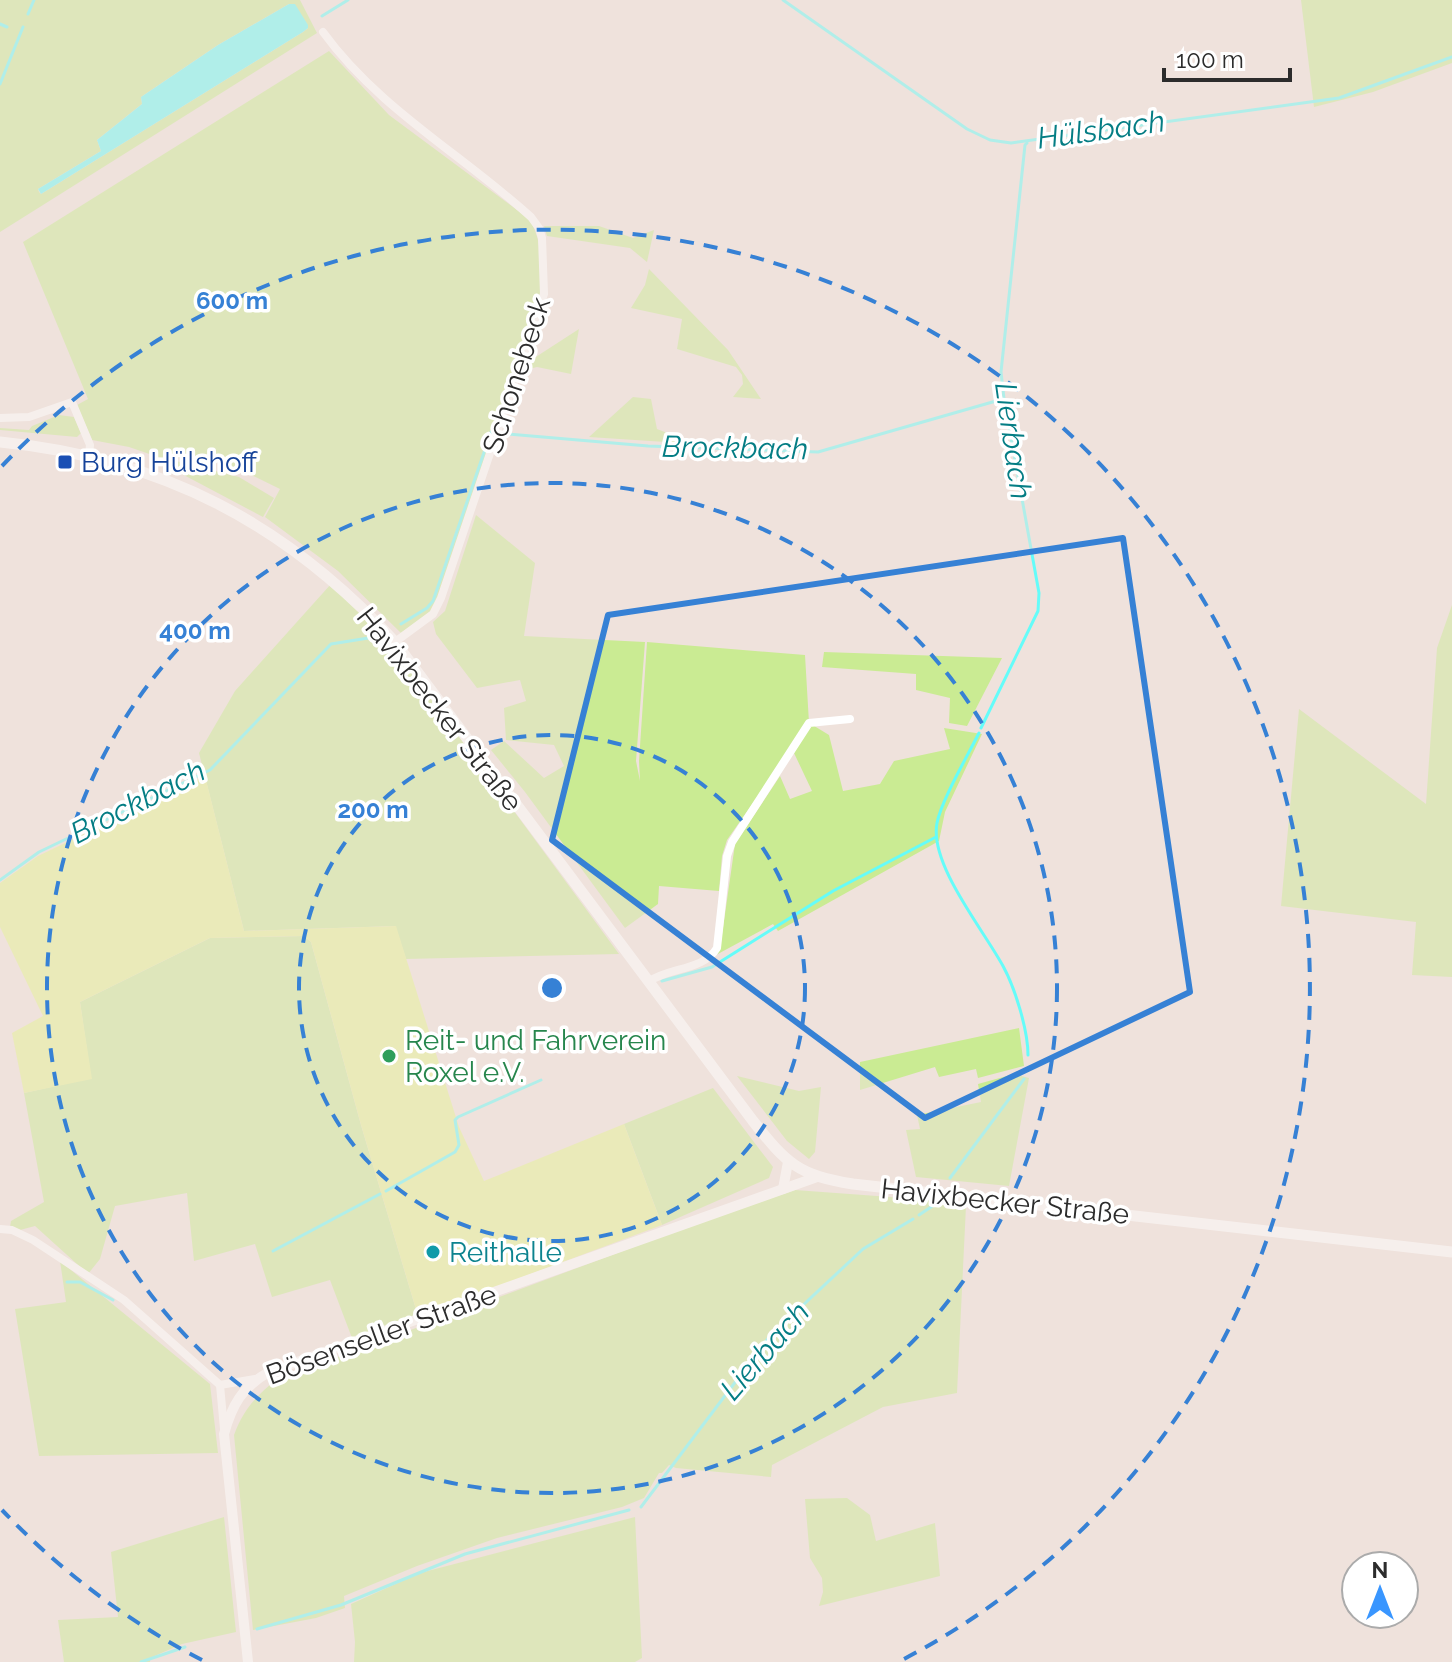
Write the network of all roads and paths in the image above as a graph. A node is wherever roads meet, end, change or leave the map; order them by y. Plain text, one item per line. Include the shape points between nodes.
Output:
1 (323, 32) dead end
2 (0, 418) edge
3 (0, 442) edge
4 (89, 455) junction
5 (395, 642) junction
6 (850, 719) dead end
7 (648, 982) junction
8 (788, 1162) junction
9 (817, 1177) junction
10 (783, 1189) junction
11 (0, 1229) edge
12 (1452, 1252) edge
13 (255, 1379) junction
14 (220, 1385) junction
15 (224, 1434) junction
16 (248, 1662) edge

1 - 5 street, Schonebeck via 394,106 531,217 542,238 544,294 441,598 433,614
2 - 4 street via 29,417 72,402 90,445
3 - 4 main road, Havixbecker Straße
4 - 5 main road, Havixbecker Straße via 182,486 265,529 334,581
5 - 7 main road, Havixbecker Straße
6 - 7 street via 809,723 732,842 717,948 711,958
7 - 8 main road, Havixbecker Straße
8 - 9 main road, Havixbecker Straße
8 - 10 street
9 - 10 street, Bösenseller Straße
9 - 12 main road, Havixbecker Straße
10 - 13 street, Bösenseller Straße
11 - 14 street via 33,1240 124,1300
13 - 14 street
13 - 15 street, Bösenseller Straße via 234,1403
14 - 15 street
15 - 16 street, Bösenseller Straße

